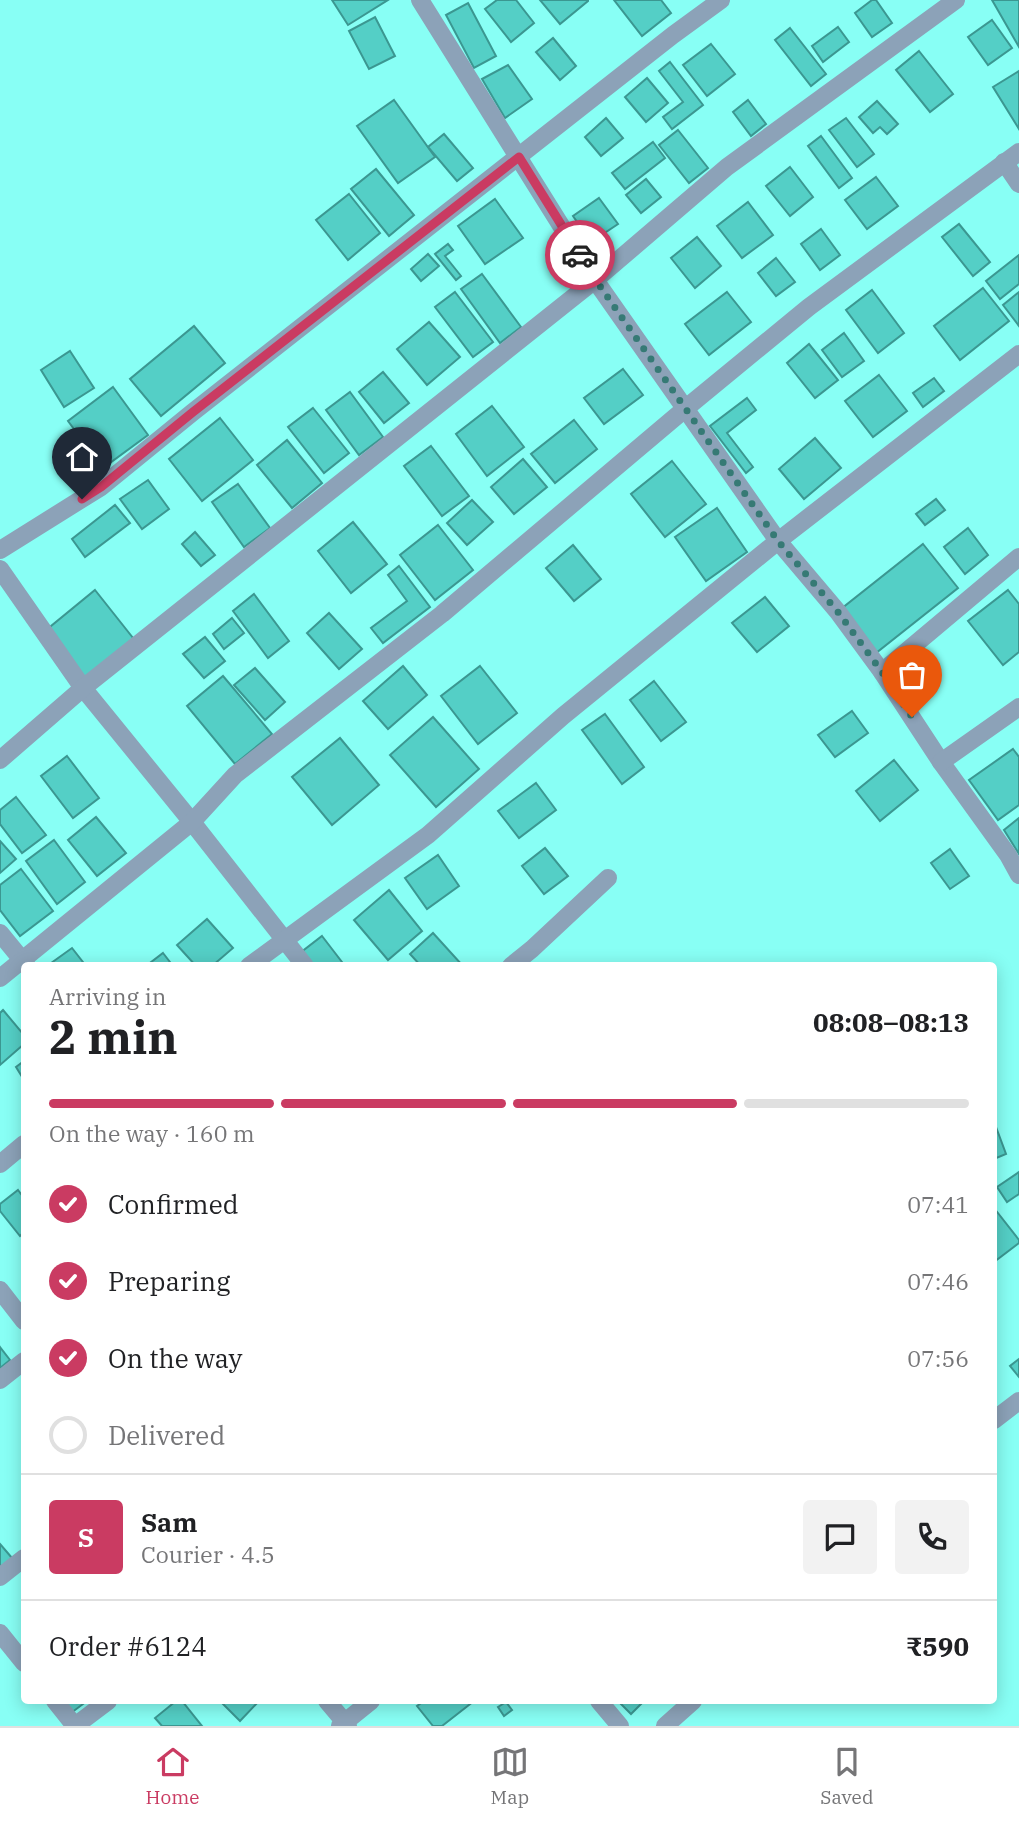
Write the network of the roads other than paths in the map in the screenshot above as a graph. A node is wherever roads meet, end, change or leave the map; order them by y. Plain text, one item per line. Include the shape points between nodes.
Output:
1 (420, 0) edge
2 (721, 0) edge
3 (956, 0) edge
4 (519, 157) junction
5 (1012, 157) edge
6 (1019, 184) edge
7 (595, 279) junction
8 (1019, 354) edge
9 (686, 408) junction
10 (778, 541) junction
11 (0, 550) edge
12 (1019, 557) edge
13 (0, 569) edge
14 (882, 672) junction
15 (83, 688) junction
16 (1019, 707) edge
17 (0, 760) edge
18 (941, 762) junction
19 (192, 822) junction
20 (1019, 875) edge
21 (608, 878) dead end
22 (0, 933) edge
23 (284, 939) junction
24 (25, 962) edge
25 (254, 962) edge
26 (302, 962) edge
27 (516, 962) edge
28 (21, 965) edge
29 (0, 978) edge
30 (21, 1146) edge
31 (0, 1164) edge
32 (0, 1290) edge
33 (21, 1317) edge
34 (21, 1363) edge
35 (0, 1380) edge
36 (1019, 1401) edge
37 (997, 1418) edge
38 (21, 1561) edge
39 (0, 1577) edge
40 (0, 1633) edge
41 (21, 1660) edge
42 (57, 1704) edge
43 (104, 1704) edge
44 (329, 1704) edge
45 (367, 1704) edge
46 (602, 1704) edge
47 (690, 1704) edge
48 (344, 1725) edge
49 (75, 1726) edge
50 (620, 1726) edge
51 (665, 1726) edge

1 - 4 street
2 - 4 street
3 - 7 street via 727,167
4 - 7 street
4 - 11 street via 101,487
5 - 6 street
5 - 9 street via 809,307
7 - 9 street
7 - 15 street
8 - 10 street
9 - 10 street
9 - 19 street via 442,614 235,775
10 - 14 street
10 - 23 street via 564,716 428,835
12 - 14 street
13 - 15 street
14 - 18 street
15 - 17 street
15 - 19 street
16 - 18 street
18 - 20 street
19 - 23 street
19 - 24 street
21 - 27 street
22 - 24 street
23 - 25 street
23 - 26 street
28 - 29 street
30 - 31 street
32 - 33 street
34 - 35 street
36 - 37 street
38 - 39 street
40 - 41 street
42 - 49 street
43 - 49 street
44 - 48 street
45 - 48 street
46 - 50 street
47 - 51 street

